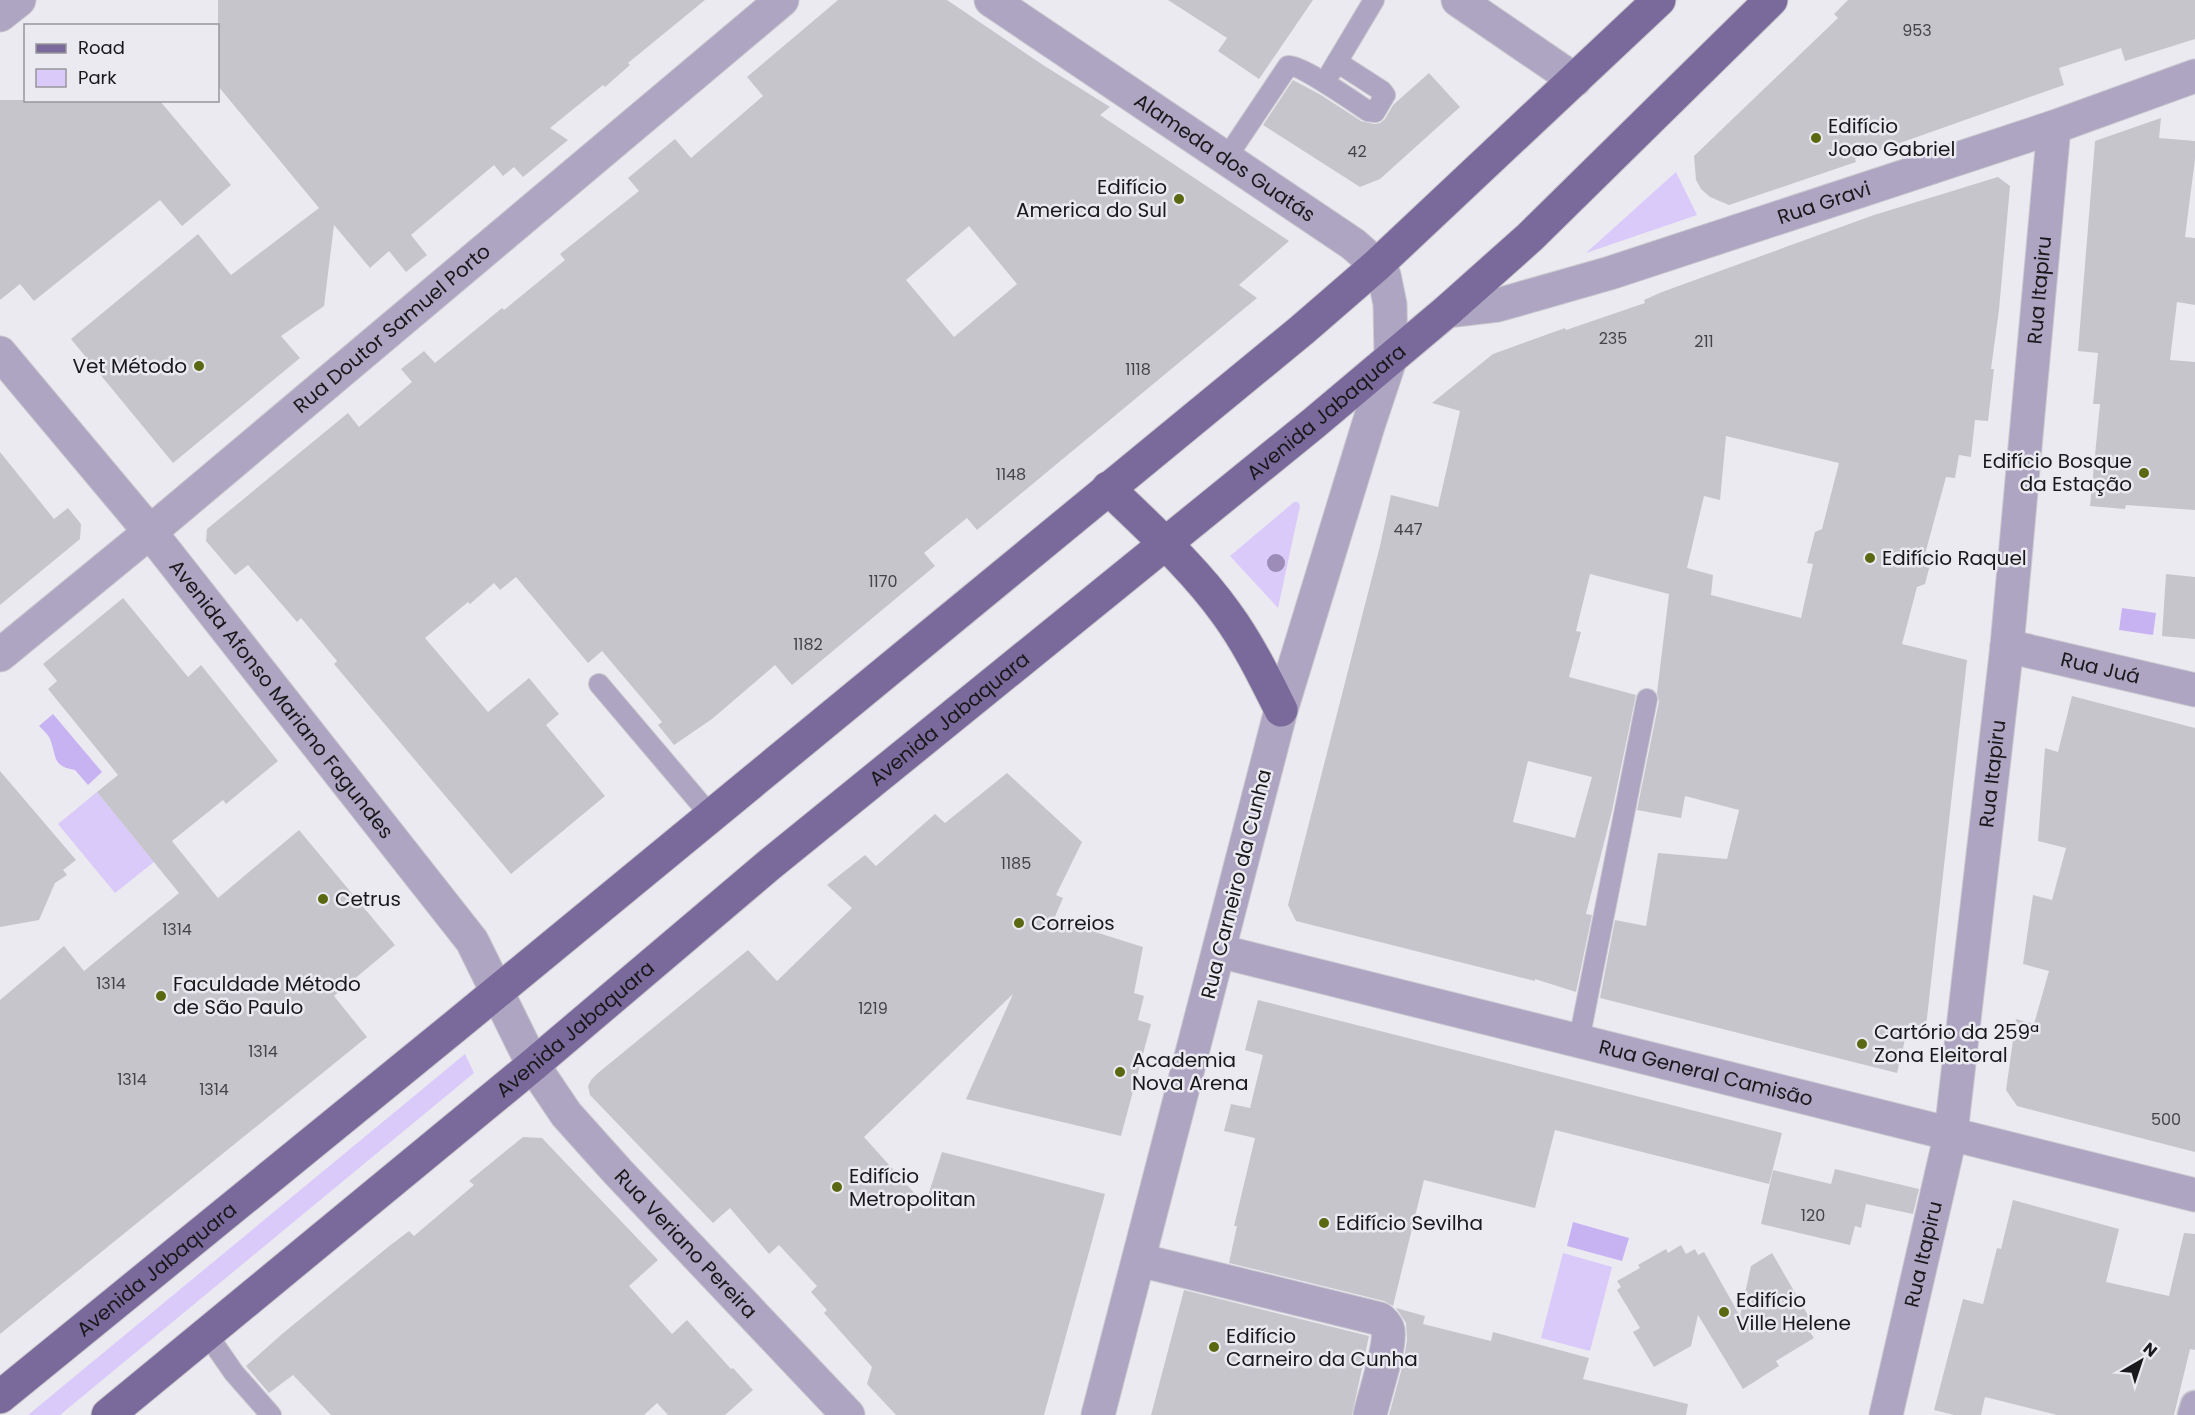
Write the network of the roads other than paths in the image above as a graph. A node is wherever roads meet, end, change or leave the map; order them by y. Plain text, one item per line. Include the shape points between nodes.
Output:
1 (19, 0) edge
2 (782, 0) edge
3 (991, 0) edge
4 (1374, 0) edge
5 (1458, 0) edge
6 (1659, 0) edge
7 (1771, 0) edge
8 (0, 15) edge
9 (1337, 62) junction
10 (2195, 76) edge
11 (1575, 80) junction
12 (1324, 83) junction
13 (2054, 127) junction
14 (1227, 158) junction
15 (1377, 265) junction
16 (1447, 311) junction
17 (0, 352) edge
18 (1391, 357) junction
19 (1108, 489) junction
20 (150, 532) junction
21 (1165, 544) junction
22 (2007, 646) junction
23 (0, 655) edge
24 (599, 684) dead end
25 (2195, 690) edge
26 (1647, 699) dead end
27 (1281, 710) junction
28 (711, 816) junction
29 (1219, 951) junction
30 (497, 992) junction
31 (1579, 1040) junction
32 (533, 1065) junction
33 (1951, 1133) junction
34 (2195, 1195) edge
35 (1139, 1260) junction
36 (207, 1334) junction
37 (0, 1397) edge
38 (2195, 1405) edge
39 (108, 1415) edge
40 (270, 1415) edge
41 (848, 1415) edge
42 (1098, 1415) edge
43 (1370, 1415) edge
44 (1886, 1415) edge
45 (2192, 1415) edge

1 - 8 street
2 - 20 street, Rua Doutor Samuel Porto
3 - 14 street, Alameda dos Guatás
4 - 9 lane
5 - 11 street
6 - 11 main road, Avenida Jabaquara
7 - 16 main road, Avenida Jabaquara via 1530,237
9 - 12 lane
9 - 12 lane via 1385,95 1375,111 1368,111
10 - 13 street, Rua Gravi
11 - 15 main road, Avenida Jabaquara
12 - 14 lane via 1288,66
13 - 16 street, Rua Gravi via 1610,273 1498,305
13 - 22 street, Rua Itapiru
14 - 15 street, Alameda dos Guatás via 1346,239
15 - 18 street, Alameda dos Guatás via 1384,276 1390,304
15 - 19 main road, Avenida Jabaquara
16 - 18 main road, Avenida Jabaquara
17 - 20 street, Avenida Afonso Mariano Fagundes
18 - 21 main road, Avenida Jabaquara
18 - 27 street, Rua Carneiro da Cunha
19 - 21 main road
19 - 28 main road, Avenida Jabaquara
20 - 23 street, Rua Doutor Samuel Porto
20 - 30 street, Avenida Afonso Mariano Fagundes via 472,941
21 - 27 main road via 1226,612
21 - 32 main road, Avenida Jabaquara via 769,865
22 - 25 street, Rua Juá
22 - 33 street, Rua Itapiru
24 - 28 lane
26 - 31 lane
27 - 29 street, Rua Carneiro da Cunha
28 - 30 main road, Avenida Jabaquara
29 - 31 street, Rua General Camisão
29 - 35 street, Rua Carneiro da Cunha
30 - 32 street, Avenida Afonso Mariano Fagundes
30 - 37 main road, Avenida Jabaquara
31 - 33 street, Rua General Camisão
32 - 36 main road, Avenida Jabaquara
32 - 41 street, Rua Veriano Pereira via 566,1114 618,1172
33 - 34 street, Rua General Camisão
33 - 44 street, Rua Itapiru
35 - 42 street, Rua Carneiro da Cunha
35 - 43 street via 1380,1319 1388,1331 1387,1344
36 - 39 main road, Avenida Jabaquara
36 - 40 lane
38 - 45 street

